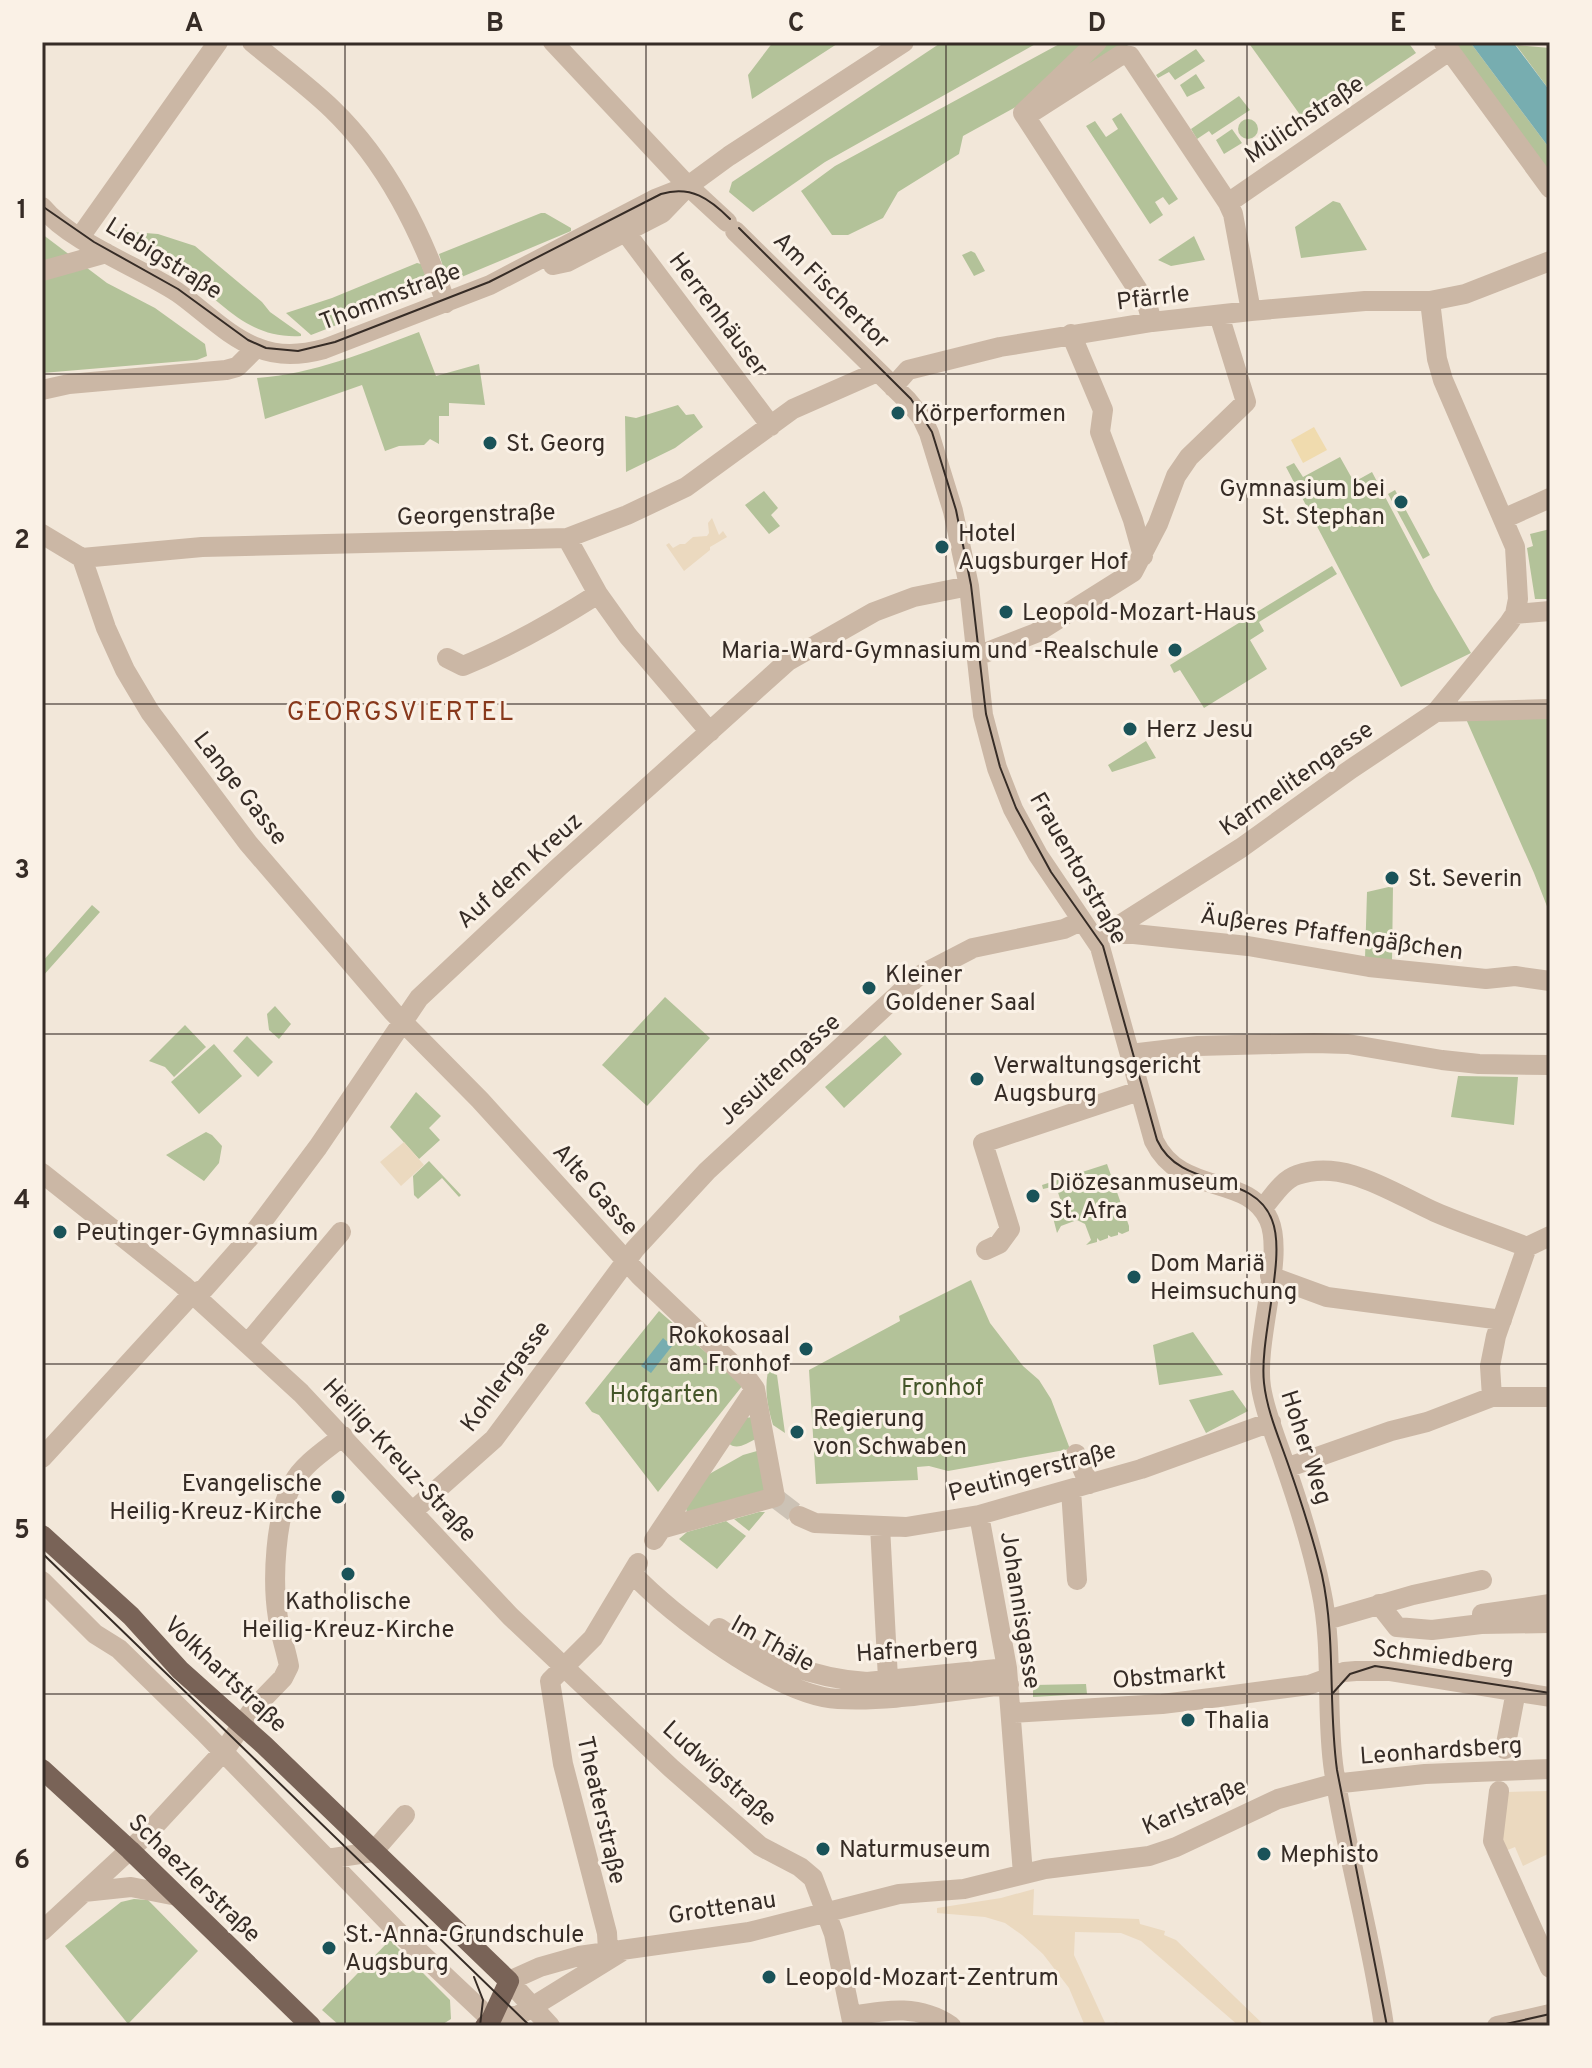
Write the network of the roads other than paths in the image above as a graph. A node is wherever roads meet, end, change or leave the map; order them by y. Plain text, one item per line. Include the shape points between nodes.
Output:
1 (218, 42) edge
2 (252, 42) edge
3 (553, 42) edge
4 (904, 42) edge
5 (1097, 42) edge
6 (1444, 46) edge
7 (1025, 114) junction
8 (688, 186) junction
9 (1550, 188) edge
10 (1228, 203) junction
11 (43, 210) edge
12 (626, 233) junction
13 (80, 237) junction
14 (106, 253) junction
15 (538, 261) junction
16 (1550, 261) edge
17 (42, 271) edge
18 (1430, 301) junction
19 (446, 303) junction
20 (1251, 311) junction
21 (1219, 315) junction
22 (1152, 322) junction
23 (1071, 334) junction
24 (256, 348) junction
25 (877, 372) junction
26 (893, 387) junction
27 (42, 390) edge
28 (771, 426) junction
29 (1550, 498) edge
30 (1503, 519) junction
31 (42, 534) edge
32 (567, 538) junction
33 (1143, 556) junction
34 (82, 558) junction
35 (969, 586) junction
36 (598, 594) junction
37 (1550, 611) edge
38 (1515, 614) junction
39 (977, 656) junction
40 (447, 658) dead end
41 (1550, 709) edge
42 (1436, 712) junction
43 (710, 732) junction
44 (1081, 921) junction
45 (1101, 937) junction
46 (1550, 981) edge
47 (402, 1021) junction
48 (1130, 1054) junction
49 (1550, 1065) edge
50 (1139, 1091) junction
51 (42, 1173) edge
52 (1262, 1209) junction
53 (341, 1232) dead end
54 (1550, 1236) edge
55 (992, 1247) dead end
56 (1527, 1247) junction
57 (627, 1261) junction
58 (1270, 1276) junction
59 (192, 1294) junction
60 (1502, 1320) junction
61 (248, 1343) junction
62 (755, 1389) junction
63 (1492, 1397) junction
64 (1550, 1397) edge
65 (1271, 1422) junction
66 (343, 1436) junction
67 (1076, 1454) dead end
68 (42, 1458) edge
69 (1286, 1468) junction
70 (1080, 1487) junction
71 (413, 1511) junction
72 (979, 1515) junction
73 (799, 1516) tunnel mouth
74 (880, 1526) junction
75 (42, 1535) edge
76 (635, 1568) junction
77 (1077, 1580) dead end
78 (1482, 1580) dead end
79 (42, 1581) edge
80 (1379, 1604) junction
81 (1550, 1604) edge
82 (1327, 1620) junction
83 (1550, 1623) edge
84 (1411, 1628) junction
85 (557, 1674) junction
86 (1008, 1677) junction
87 (1330, 1678) junction
88 (888, 1679) junction
89 (1516, 1691) junction
90 (1550, 1697) edge
91 (1011, 1713) junction
92 (241, 1726) junction
93 (1505, 1749) dead end
94 (224, 1751) junction
95 (42, 1769) edge
96 (1550, 1769) edge
97 (1336, 1784) junction
98 (1499, 1791) dead end
99 (405, 1815) dead end
100 (130, 1850) junction
101 (373, 1852) junction
102 (327, 1859) junction
103 (1023, 1874) junction
104 (84, 1892) junction
105 (177, 1896) junction
106 (827, 1912) junction
107 (42, 1931) edge
108 (616, 1950) junction
109 (1550, 1968) edge
110 (509, 1981) junction
111 (529, 2004) junction
112 (1550, 2014) edge
113 (852, 2021) edge
114 (491, 2024) edge
115 (311, 2026) edge
116 (550, 2026) edge
117 (951, 2026) edge
118 (1384, 2026) edge
119 (1497, 2026) edge

1 - 13 street
2 - 19 street via 332,109 366,146 399,194
3 - 8 street, Am Fischertor
4 - 8 street, Thommstraße
5 - 7 street
6 - 9 street
6 - 10 street, Mülichstraße
7 - 10 street via 1121,55 1130,56
7 - 22 street via 1147,304
8 - 12 street, Thommstraße via 662,213
8 - 15 street, Thommstraße
8 - 25 street, Am Fischertor
10 - 20 street
11 - 13 street, Liebigstraße
12 - 15 street, Thommstraße via 558,265
12 - 28 street, Herrenhäuser
13 - 14 street, Liebigstraße
14 - 17 street
14 - 24 street, Liebigstraße via 159,281
15 - 19 street, Thommstraße
16 - 18 street, Pfärrle via 1465,294
18 - 20 street, Pfärrle
18 - 30 street via 1443,380
19 - 24 street, Thommstraße via 307,354
20 - 21 street, Pfärrle
21 - 22 street, Pfärrle
21 - 33 street via 1246,402 1176,476
22 - 23 street, Pfärrle
23 - 26 street, Pfärrle via 908,370
23 - 33 street via 1103,410 1100,432
24 - 27 street via 237,367 226,370
25 - 26 street, Am Fischertor
25 - 28 street, Georgenstraße via 793,409
26 - 35 street, Frauentorstraße via 917,410 929,433
28 - 32 street, Georgenstraße via 686,487
29 - 30 street
30 - 38 street via 1517,561
31 - 34 street
32 - 34 street, Georgenstraße via 202,547
32 - 36 street
33 - 39 street via 1120,582 1036,633
34 - 47 street, Lange Gasse via 121,663 150,712 248,843
35 - 39 street, Frauentorstraße
35 - 43 street, Auf dem Kreuz via 914,597 818,642 788,661
36 - 40 street via 524,640 485,657 463,666
36 - 43 street
37 - 38 street
38 - 42 street, Karmelitengasse
39 - 44 street, Frauentorstraße via 988,736 1004,787 1043,865
41 - 42 street
42 - 45 street, Karmelitengasse via 1241,848
43 - 47 street, Auf dem Kreuz via 504,918 419,998
44 - 45 street, Frauentorstraße
44 - 57 street, Jesuitengasse via 973,948 917,977 707,1171
45 - 46 street, Äußeres Pfaffengäßchen via 1248,946 1369,967
45 - 48 street, Frauentorstraße
47 - 57 street, Alte Gasse
47 - 59 street, Auf dem Kreuz via 256,1230 204,1289
48 - 49 street via 1198,1046 1337,1044 1442,1060
48 - 50 street, Frauentorstraße
50 - 52 street, Frauentorstraße via 1154,1141 1171,1166 1242,1194
50 - 55 street via 983,1143 1010,1229
51 - 59 street, Heilig-Kreuz-Straße
52 - 56 street via 1289,1179 1311,1172 1339,1173
52 - 58 street, Hoher Weg via 1273,1236
53 - 61 street
54 - 56 street
56 - 60 street
57 - 62 street, Alte Gasse
57 - 71 street, Kohlergasse via 494,1439
58 - 60 street via 1327,1297
58 - 65 street, Hoher Weg via 1260,1364
59 - 61 street, Heilig-Kreuz-Straße
59 - 68 street, Auf dem Kreuz
60 - 63 street via 1490,1366
61 - 66 street, Heilig-Kreuz-Straße
62 - 62 street via 659,1534 776,1498
63 - 64 street
63 - 69 street
65 - 69 street, Hoher Weg
65 - 70 street, Peutingerstraße
66 - 71 street, Heilig-Kreuz-Straße
66 - 92 street via 302,1472 286,1500 278,1540 277,1595 289,1666
67 - 70 street
69 - 82 street, Hoher Weg
70 - 72 street, Peutingerstraße
70 - 77 street
71 - 85 street, Heilig-Kreuz-Straße
72 - 74 street, Peutingerstraße
72 - 86 street, Johannisgasse
73 - 74 street, Peutingerstraße via 815,1523
74 - 88 street
75 - 92 main road, Volkhartstraße
76 - 85 street via 593,1638
76 - 86 street, Im Thäle via 706,1636 774,1678 815,1696 877,1699
76 - 88 street, Hafnerberg via 728,1635 787,1664 848,1681
78 - 80 street
79 - 94 street
80 - 82 street
80 - 84 street via 1397,1627
81 - 84 street
82 - 87 street, Hoher Weg
83 - 84 street
85 - 106 street, Ludwigstraße via 760,1846 807,1873 817,1883
85 - 108 street, Theaterstraße via 563,1764
86 - 88 street, Hafnerberg
86 - 91 street, Johannisgasse
87 - 89 street, Schmiedberg via 1382,1670
87 - 91 street, Obstmarkt via 1162,1704
87 - 97 street, Hoher Weg
89 - 90 street, Schmiedberg
89 - 93 street
91 - 103 street, Johannisgasse
92 - 94 street
92 - 101 main road, Volkhartstraße
94 - 100 street
94 - 102 street
95 - 100 main road, Schaezlerstraße
96 - 97 street, Leonhardsberg
97 - 103 street, Karlstraße via 1278,1799 1149,1856
97 - 118 street, Hoher Weg
98 - 109 street via 1496,1847
99 - 101 street
100 - 104 street
100 - 105 main road, Schaezlerstraße
101 - 102 street
101 - 110 main road, Volkhartstraße
102 - 114 street
103 - 106 street
104 - 105 street via 131,1887
104 - 107 street
105 - 115 main road, Schaezlerstraße
106 - 108 street, Grottenau via 749,1932
106 - 113 street, Ludwigstraße
108 - 110 street, Grottenau via 540,1967
108 - 111 street
110 - 111 street, Volkhartstraße
110 - 114 main road
111 - 114 street via 519,2015
111 - 116 street, Volkhartstraße
112 - 119 street
113 - 117 street via 905,2010 932,2014

